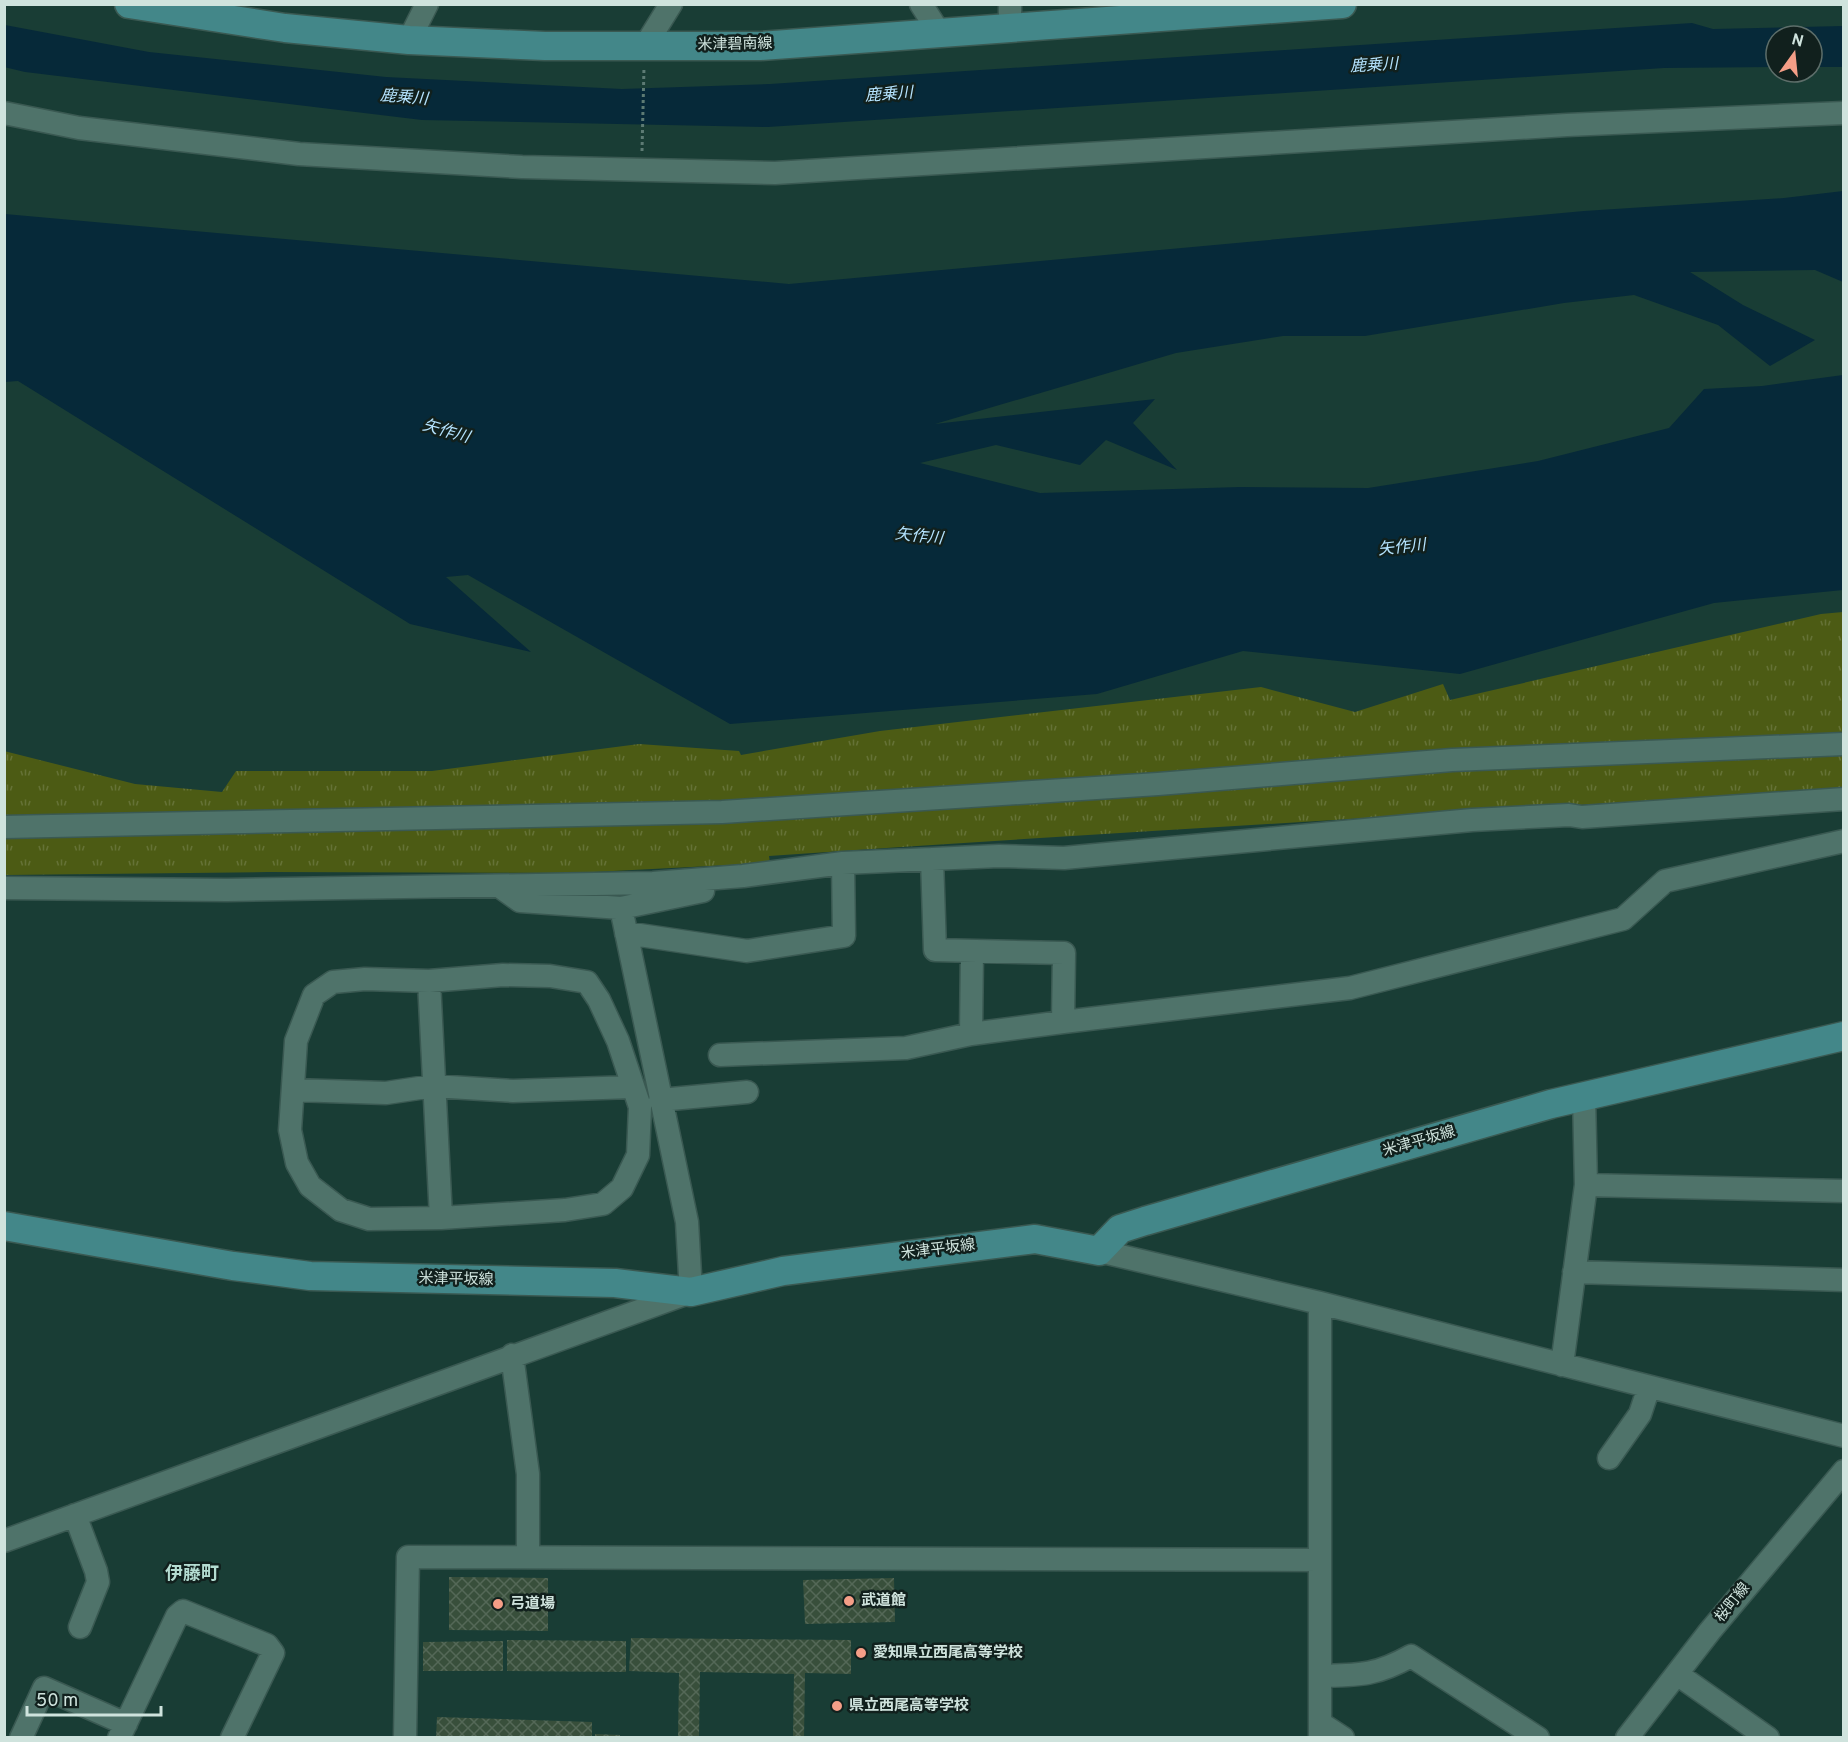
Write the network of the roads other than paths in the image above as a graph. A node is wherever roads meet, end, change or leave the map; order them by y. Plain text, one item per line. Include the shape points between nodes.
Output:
1 (129, 4) edge
2 (427, 4) edge
3 (670, 4) edge
4 (921, 4) edge
5 (1342, 4) edge
6 (1231, 9) edge
7 (184, 10) edge
8 (1010, 17) edge
9 (940, 34) junction
10 (409, 39) junction
11 (645, 55) junction
12 (4, 113) edge
13 (1844, 113) edge
14 (1844, 744) edge
15 (1844, 799) edge
16 (4, 827) edge
17 (1844, 841) edge
18 (932, 859) junction
19 (843, 863) junction
20 (743, 876) junction
21 (499, 886) junction
22 (4, 888) edge
23 (621, 908) junction
24 (626, 933) junction
25 (972, 951) junction
26 (429, 981) junction
27 (640, 1000) junction
28 (604, 1011) junction
29 (1063, 1022) junction
30 (971, 1034) junction
31 (1844, 1036) edge
32 (720, 1055) dead end
33 (433, 1086) junction
34 (632, 1087) junction
35 (294, 1090) junction
36 (747, 1092) dead end
37 (1584, 1096) junction
38 (660, 1100) junction
39 (1586, 1185) junction
40 (1844, 1191) edge
41 (441, 1218) junction
42 (4, 1226) edge
43 (1099, 1251) junction
44 (1574, 1272) junction
45 (1844, 1280) edge
46 (691, 1292) junction
47 (1320, 1303) junction
48 (512, 1355) junction
49 (1562, 1365) junction
50 (1649, 1387) junction
51 (1844, 1436) edge
52 (1609, 1458) dead end
53 (1844, 1471) edge
54 (75, 1515) junction
55 (4, 1541) edge
56 (528, 1557) junction
57 (1320, 1560) junction
58 (80, 1627) dead end
59 (1677, 1674) junction
60 (1320, 1676) junction
61 (1320, 1730) edge
62 (123, 1731) edge
63 (21, 1737) edge
64 (232, 1737) edge
65 (405, 1737) edge
66 (1343, 1737) edge
67 (1538, 1737) edge
68 (1627, 1737) edge
69 (1767, 1737) edge

1 - 7 main road, 米津碧南線
2 - 10 street
3 - 11 street
4 - 9 street
5 - 6 main road, 米津碧南線
6 - 8 main road, 米津碧南線
7 - 10 main road, 米津碧南線
8 - 9 main road, 米津碧南線
9 - 11 main road, 米津碧南線
10 - 11 main road, 米津碧南線
12 - 13 street via 79,128 299,154 522,167 775,173 1567,125
14 - 16 street via 1452,760 722,812
15 - 18 street via 1582,817 1472,820 1065,858
17 - 29 street via 1665,881 1623,920 1350,988
18 - 19 street
18 - 25 street via 936,950
19 - 20 street
19 - 24 street via 844,936 747,951
20 - 21 street via 653,883
20 - 23 street via 717,888
21 - 22 street
21 - 23 street via 520,902
23 - 24 street
24 - 27 street
25 - 29 street via 1064,953
25 - 30 street
26 - 28 street via 503,975 586,982
26 - 33 street
26 - 35 street via 333,982 314,995 296,1041
27 - 28 street
27 - 38 street
28 - 34 street
29 - 30 street
30 - 32 street via 906,1047
31 - 37 main road, 米津平坂線
33 - 34 street via 513,1091
33 - 35 street via 386,1093
33 - 41 street
34 - 41 street via 640,1107 638,1155 622,1188 603,1204
35 - 41 street via 290,1130 297,1163 310,1186 341,1210 369,1219
36 - 38 street
37 - 39 street
37 - 43 main road, 米津平坂線 via 1145,1221 1120,1229
38 - 46 street via 687,1222
39 - 40 street
39 - 44 street
42 - 46 main road, 米津平坂線 via 310,1276 615,1283
43 - 46 main road, 米津平坂線 via 1035,1239 783,1271
43 - 47 street
44 - 45 street
44 - 49 street
46 - 48 street
47 - 49 street
47 - 57 street
48 - 54 street
48 - 56 street via 528,1474
49 - 50 street
50 - 51 street
50 - 52 street via 1640,1414
53 - 59 street, 桜町線
54 - 55 street
54 - 58 street via 98,1582
56 - 57 street
56 - 65 street via 408,1557
57 - 60 street
59 - 68 street, 桜町線
59 - 69 street
60 - 61 street
60 - 67 street via 1369,1675 1411,1656
61 - 66 street
62 - 63 street via 44,1688
62 - 64 street via 177,1616 183,1611 267,1645 273,1653

